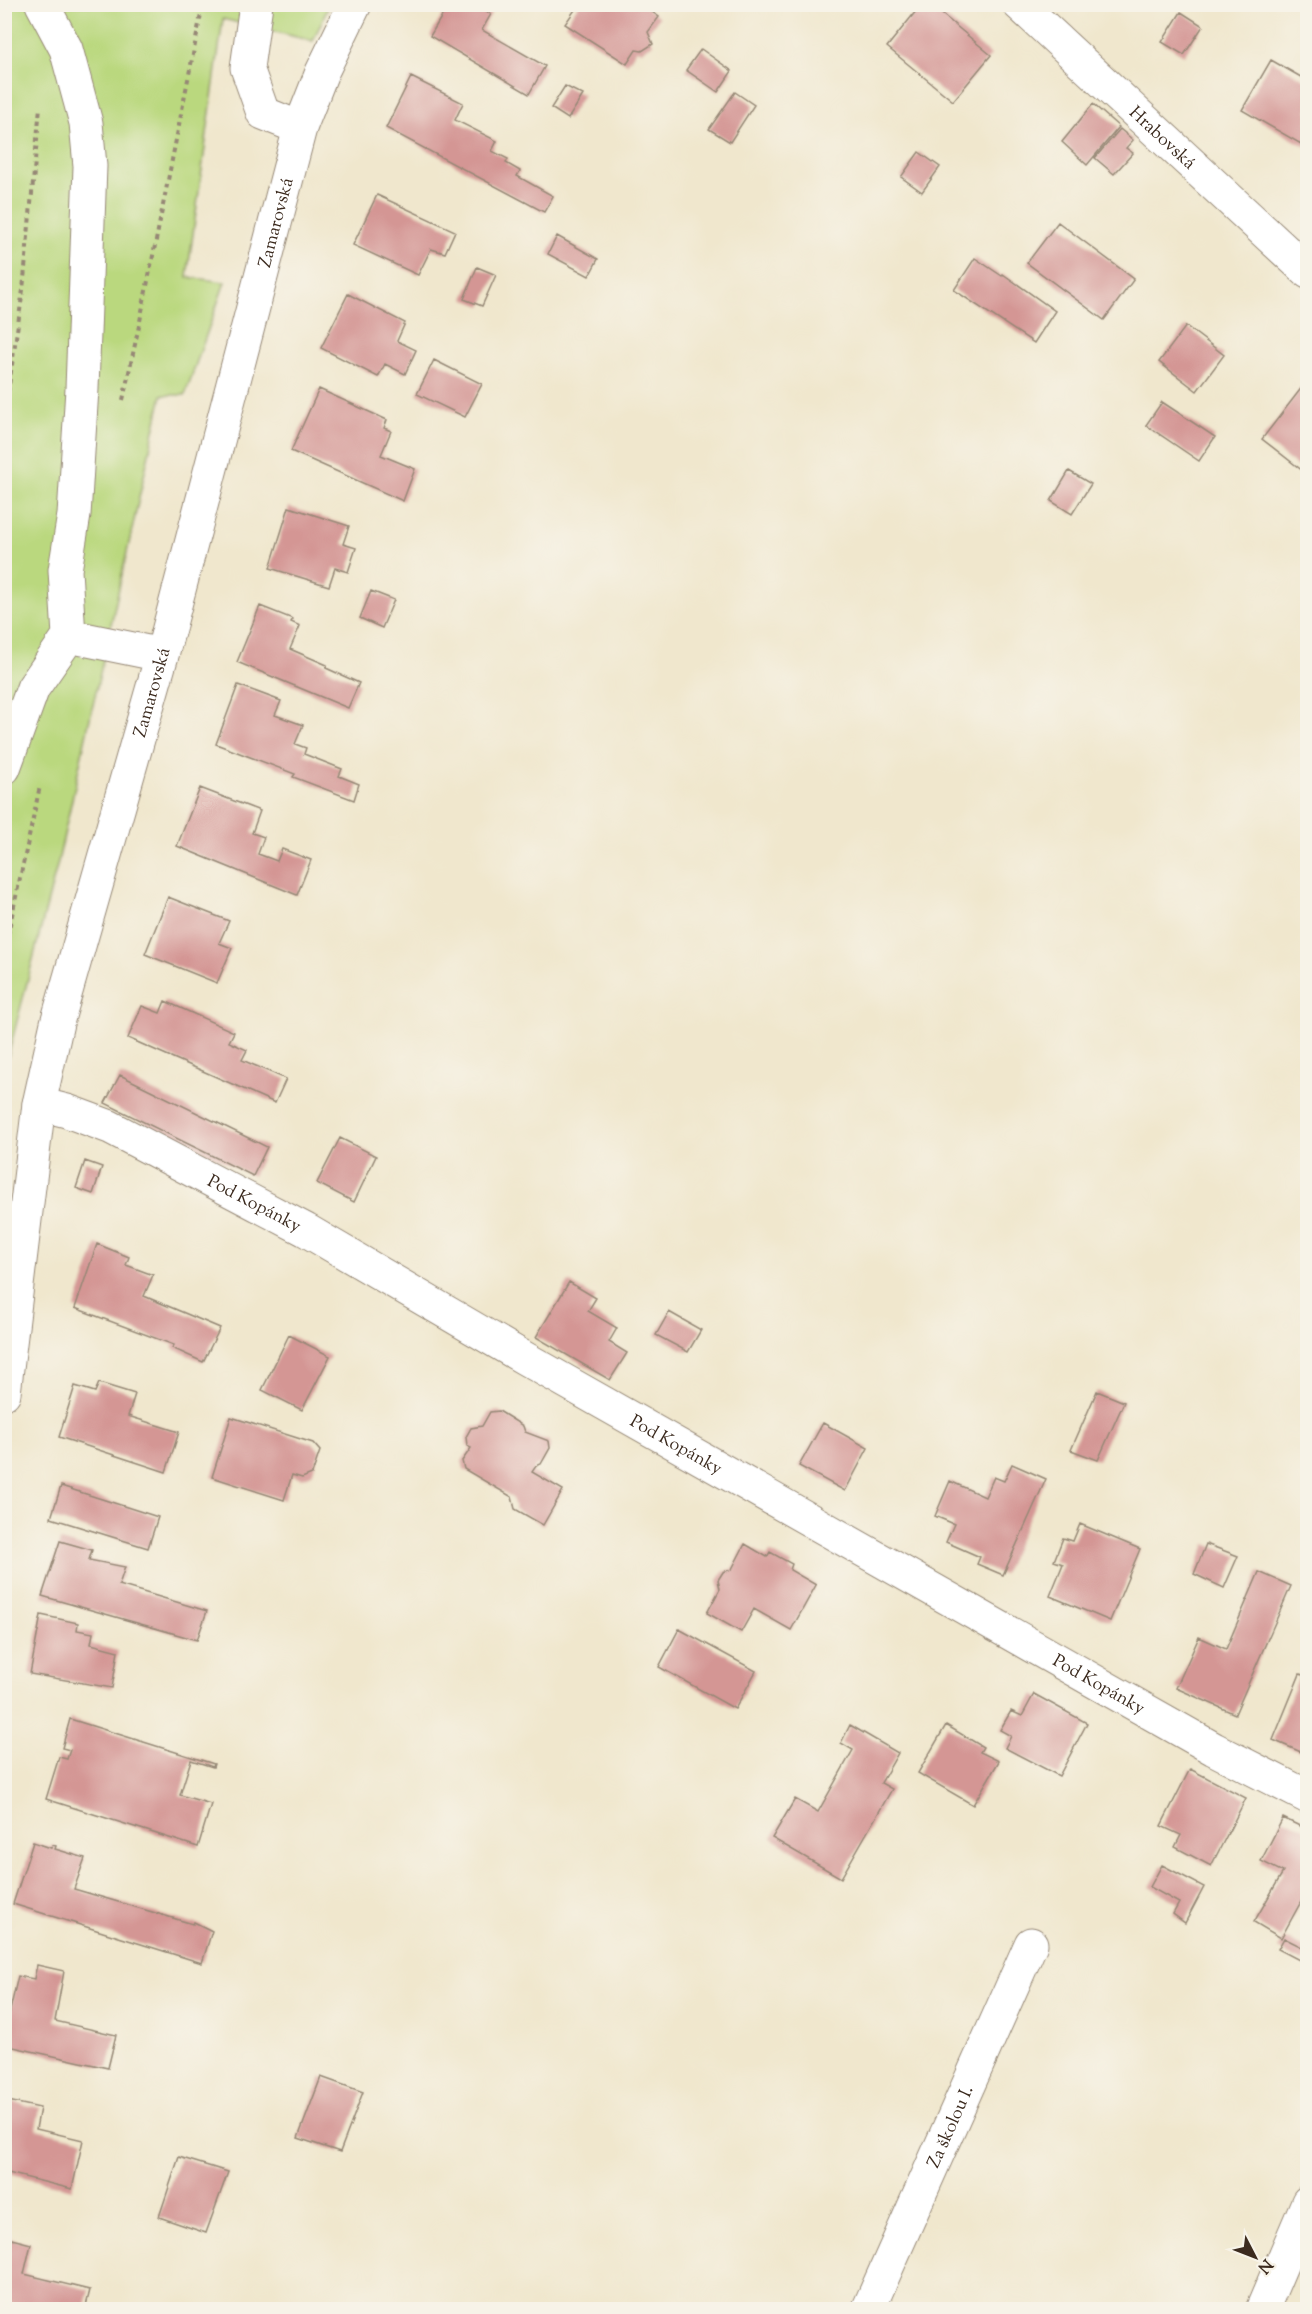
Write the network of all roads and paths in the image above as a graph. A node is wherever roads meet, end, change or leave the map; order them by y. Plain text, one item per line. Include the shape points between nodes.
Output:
1 (42, 4) edge
2 (203, 4) edge
3 (256, 4) edge
4 (355, 4) edge
5 (1019, 4) edge
6 (66, 49) junction
7 (300, 128) junction
8 (1308, 272) edge
9 (122, 403) dead end
10 (4, 419) edge
11 (78, 638) junction
12 (162, 655) junction
13 (4, 768) edge
14 (43, 774) dead end
15 (4, 952) edge
16 (39, 1104) junction
17 (4, 1393) edge
18 (1308, 1797) edge
19 (1031, 1944) dead end
20 (1308, 2202) edge
21 (868, 2310) edge
22 (1262, 2310) edge

1 - 6 street
2 - 9 path
3 - 7 street via 247,68 263,113
4 - 7 street, Zamarovská
5 - 8 street, Hrabovská
6 - 10 path via 48,76 41,99 23,290
6 - 11 street via 86,123 90,166 82,388 74,515 65,570
7 - 12 street, Zamarovská
11 - 12 street
11 - 13 street via 33,688
12 - 16 street, Zamarovská via 57,1023
14 - 15 path
16 - 17 street, Zamarovská
16 - 18 street, Pod Kopánky via 110,1127 306,1230 1214,1749
19 - 21 street, Za školou I.
20 - 22 street

